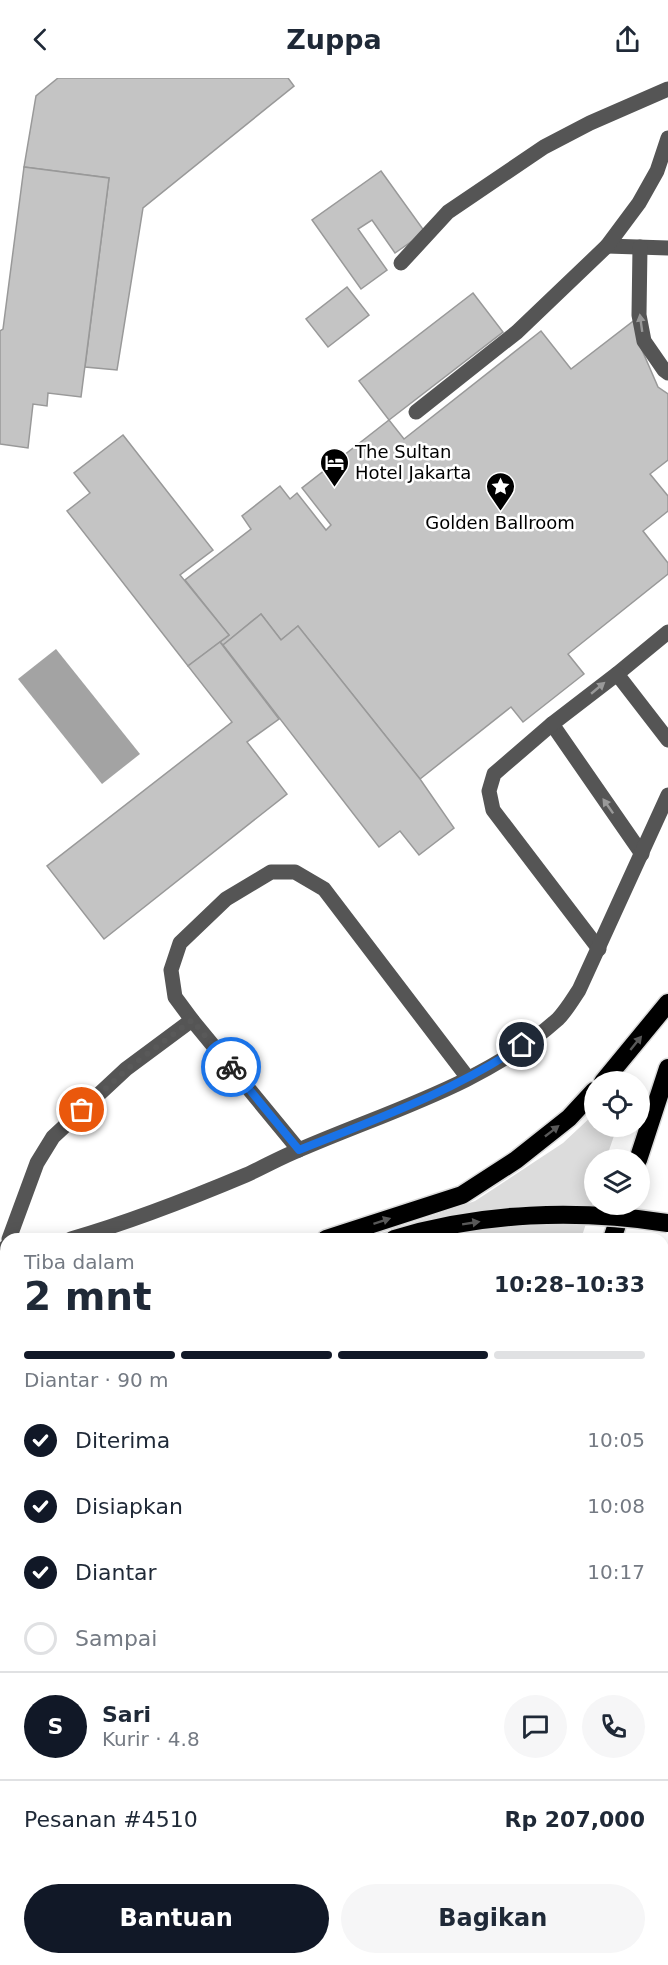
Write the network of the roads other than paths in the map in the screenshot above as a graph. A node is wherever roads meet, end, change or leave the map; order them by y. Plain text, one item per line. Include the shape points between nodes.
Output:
1 (668, 89) edge
2 (668, 138) edge
3 (663, 172) edge
4 (607, 246) junction
5 (640, 247) junction
6 (668, 248) edge
7 (401, 263) dead end
8 (668, 373) edge
9 (416, 412) dead end
10 (668, 632) edge
11 (617, 674) junction
12 (552, 724) junction
13 (668, 740) edge
14 (668, 795) edge
15 (642, 854) junction
16 (599, 949) junction
17 (668, 1003) edge
18 (192, 1020) junction
19 (668, 1068) edge
20 (612, 1071) edge
21 (468, 1078) junction
22 (584, 1102) edge
23 (642, 1149) edge
24 (299, 1150) junction
25 (620, 1215) edge
26 (668, 1223) edge
27 (11, 1233) edge
28 (88, 1233) edge
29 (345, 1233) edge
30 (414, 1233) edge
31 (614, 1233) edge

1 - 7 lane via 544,147 448,212
2 - 3 lane
3 - 4 lane
4 - 5 lane
4 - 9 lane via 517,332
5 - 6 lane
8 -> 5 lane via 644,341 639,315
10 - 11 lane
12 -> 11 lane
11 - 13 lane
15 -> 12 lane
12 - 16 lane via 494,774 489,791 493,810
14 - 15 lane
15 - 16 lane
16 - 21 lane via 579,990 560,1017
20 -> 17 highway
18 - 21 lane via 175,997 171,970 180,943 226,899 271,872 295,872 324,889
18 - 24 lane
18 - 27 lane via 126,1070 53,1137 37,1163
19 - 23 highway
21 - 24 lane
29 -> 22 highway via 462,1195 516,1160
24 - 28 lane via 181,1201
25 - 31 highway
30 -> 26 highway, bridge via 520,1215 623,1216

